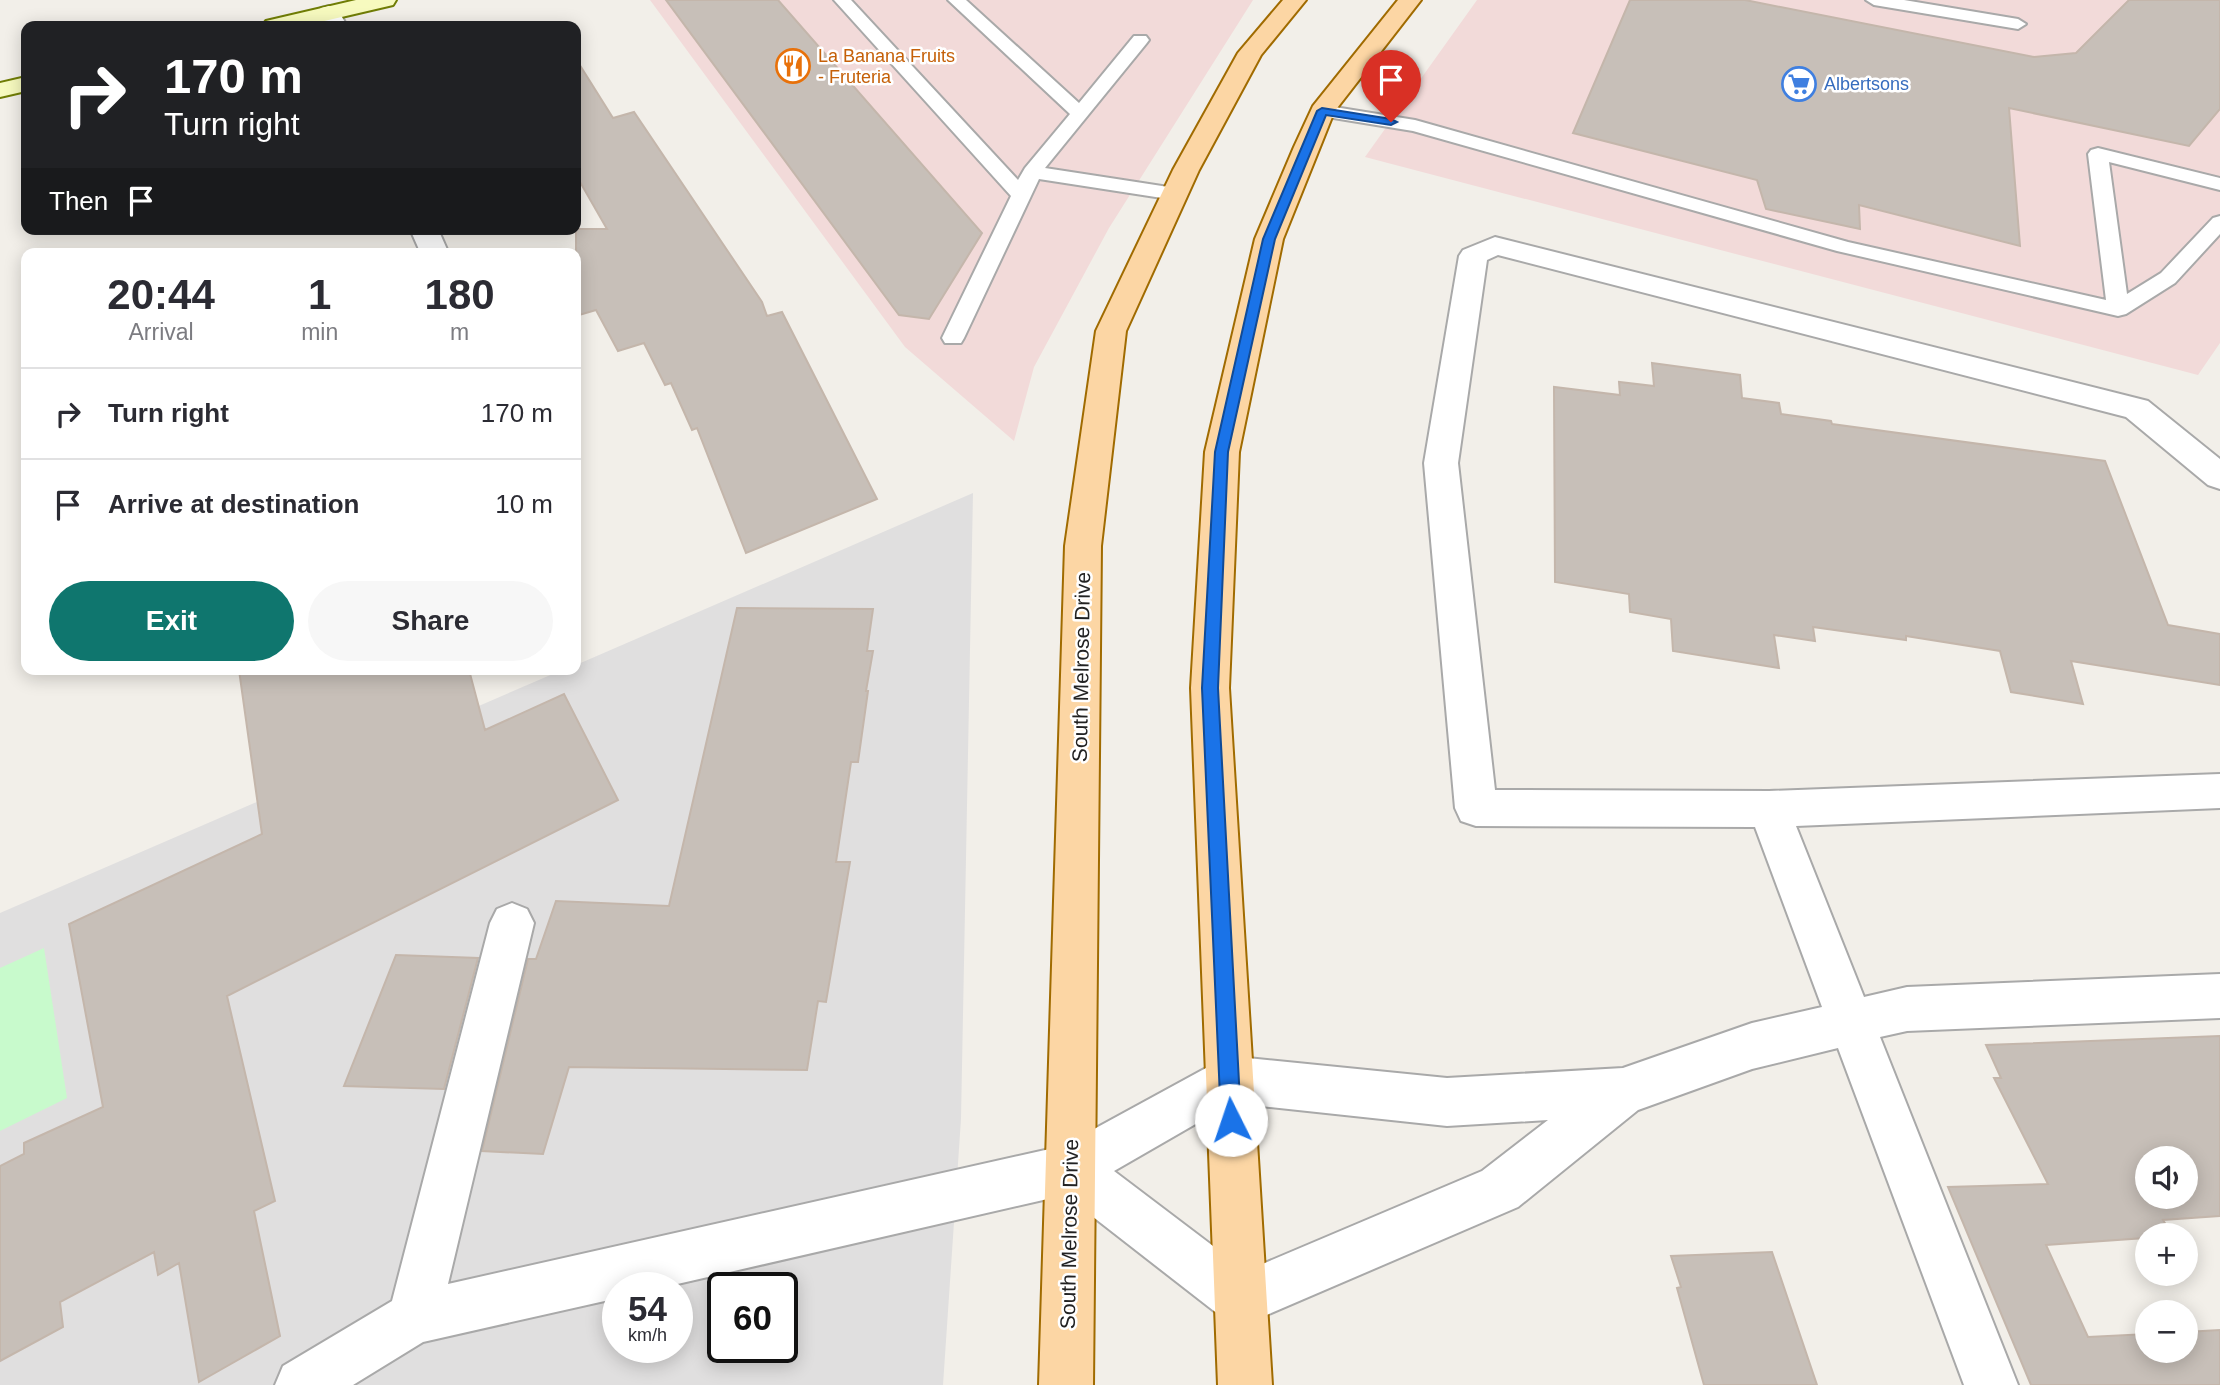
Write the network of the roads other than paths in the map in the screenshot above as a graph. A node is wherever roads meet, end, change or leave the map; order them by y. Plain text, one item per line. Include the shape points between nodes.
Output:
1 (385, 0) edge
2 (842, 0) edge
3 (957, 0) edge
4 (1295, 0) edge
5 (1410, 0) edge
6 (1874, 0) edge
7 (332, 20) edge
8 (2018, 24) dead end
9 (1140, 40) dead end
10 (21, 85) edge
11 (0, 90) edge
12 (1322, 111) junction
13 (1080, 114) junction
14 (1032, 172) junction
15 (2220, 184) edge
16 (1175, 194) junction
17 (1021, 195) junction
18 (2220, 222) edge
19 (2118, 309) junction
20 (953, 338) dead end
21 (2220, 477) edge
22 (2220, 791) edge
23 (1769, 809) junction
24 (512, 923) dead end
25 (2220, 996) edge
26 (1850, 1023) junction
27 (1228, 1079) junction
28 (1623, 1092) junction
29 (1071, 1169) junction
30 (1241, 1300) junction
31 (414, 1318) junction
32 (302, 1385) edge
33 (1066, 1385) edge
34 (1245, 1385) edge
35 (1992, 1385) edge

1 - 7 street
2 - 17 lane
3 - 13 lane
4 - 16 main road, South Melrose Drive via 1250,54
5 - 12 main road
6 - 8 lane
9 - 13 lane
10 - 11 street
12 - 19 lane via 1415,126 1844,247
12 - 27 main road via 1269,239 1222,452 1210,688
13 - 14 lane
14 - 16 lane
14 - 17 lane
15 - 19 lane via 2098,154
16 - 29 main road, South Melrose Drive via 1111,331 1083,545
17 - 20 lane
18 - 19 lane via 2168,278
21 - 23 street via 2137,410 1495,246 1473,256 1441,463 1476,808
22 - 23 street
23 - 26 street
24 - 31 street
25 - 26 street via 1907,1009
26 - 28 street via 1752,1046
26 - 35 street
27 - 28 street via 1447,1102
27 - 29 street
27 - 30 main road
28 - 30 street via 1500,1189
29 - 30 street
29 - 31 street
29 - 33 main road, South Melrose Drive
30 - 34 main road
31 - 32 street

